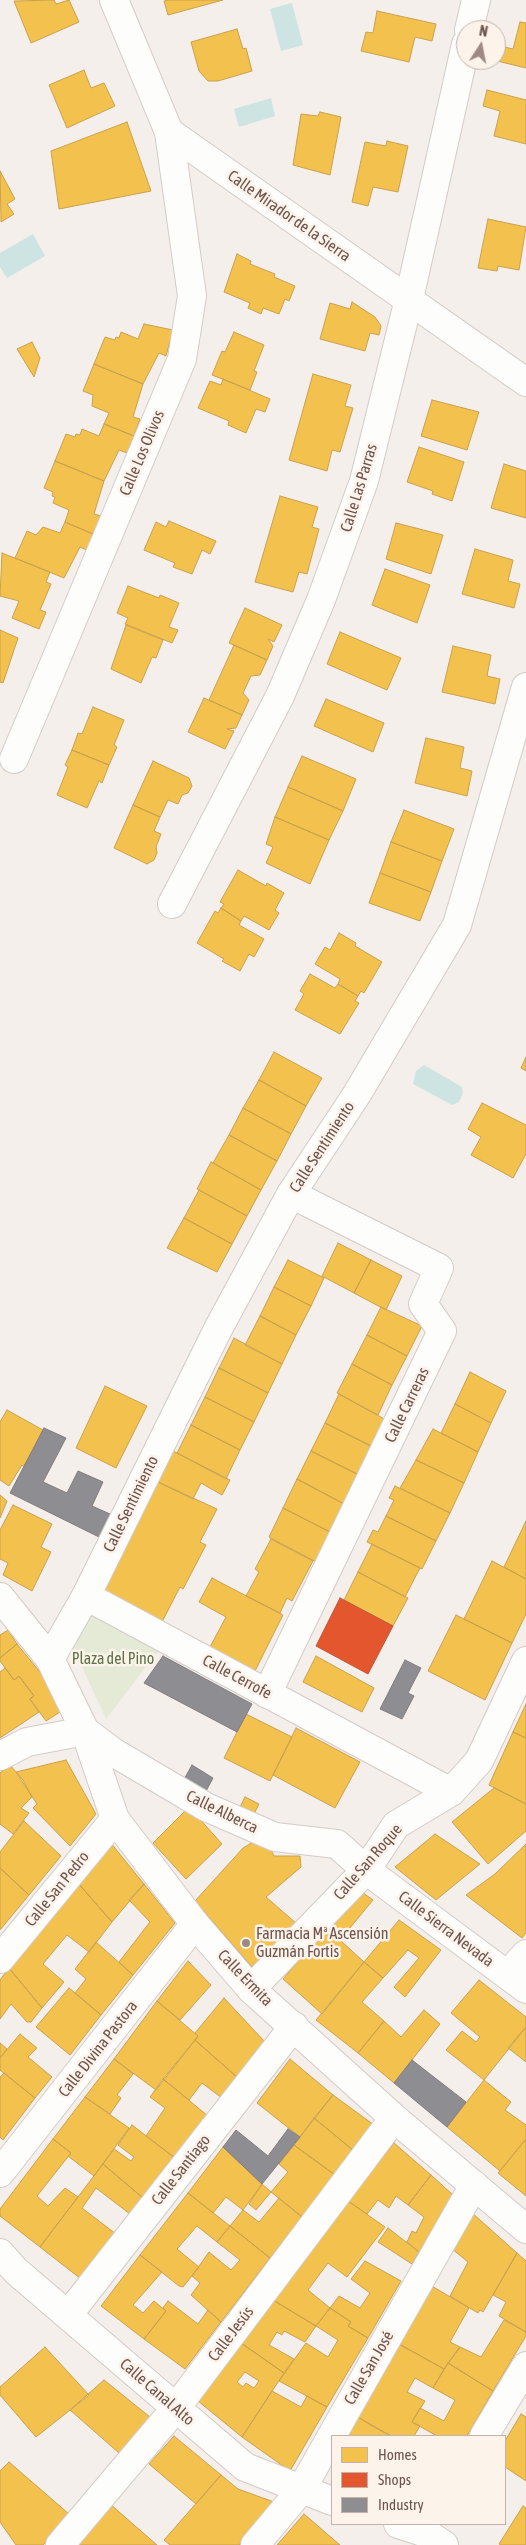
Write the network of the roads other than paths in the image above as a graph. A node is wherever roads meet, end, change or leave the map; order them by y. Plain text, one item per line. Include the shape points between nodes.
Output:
1 (114, 0) edge
2 (476, 0) edge
3 (471, 20) edge
4 (460, 70) edge
5 (169, 132) junction
6 (409, 299) junction
7 (526, 382) edge
8 (526, 687) edge
9 (14, 759) dead end
10 (172, 904) dead end
11 (291, 1194) junction
12 (86, 1596) junction
13 (0, 1597) edge
14 (50, 1659) junction
15 (526, 1661) edge
16 (268, 1694) junction
17 (85, 1731) junction
18 (0, 1756) edge
19 (452, 1792) junction
20 (115, 1819) junction
21 (366, 1870) junction
22 (195, 1924) junction
23 (526, 1954) edge
24 (0, 1959) edge
25 (517, 1982) edge
26 (252, 1989) junction
27 (294, 2026) junction
28 (394, 2118) junction
29 (0, 2173) edge
30 (474, 2185) junction
31 (526, 2229) edge
32 (0, 2253) edge
33 (68, 2315) junction
34 (526, 2366) edge
35 (175, 2409) junction
36 (331, 2435) edge
37 (485, 2435) edge
38 (331, 2436) edge
39 (300, 2490) junction
40 (331, 2501) edge
41 (402, 2525) edge
42 (433, 2534) edge
43 (60, 2545) edge
44 (256, 2545) edge

1 - 5 street
2 - 3 street
4 - 6 street, Calle Las Parras
5 - 6 street, Calle Mirador de la Sierra
5 - 9 street, Calle Los Olivos via 192,296 182,359
6 - 7 street, Calle Mirador de la Sierra
6 - 10 street, Calle Las Parras via 364,481 321,600 280,696
8 - 11 street, Calle Sentimiento via 457,925 357,1094
11 - 12 street, Calle Sentimiento via 218,1329
11 - 16 street, Calle Carreras via 439,1268 423,1304 442,1331
12 - 14 street
12 - 16 street, Calle Cerrofe
13 - 14 street, Calle Ermita
14 - 17 street, Calle Ermita
15 - 19 street, Calle San Roque via 479,1761
16 - 19 street, Calle Cerrofe
17 - 18 street via 26,1742
17 - 20 street, Calle Ermita
17 - 21 street, Calle Alberca via 113,1752 206,1807 275,1837 337,1844
19 - 21 street, Calle San Roque via 396,1826
20 - 22 street, Calle Ermita
20 - 24 street, Calle San Pedro
21 - 25 street, Calle Sierra Nevada
21 - 26 street, Calle San Roque
22 - 26 street, Calle Ermita
22 - 29 street, Calle Divina Pastora
23 - 25 street
26 - 27 street, Calle Ermita
27 - 28 street, Calle Ermita
27 - 33 street, Calle Santiago
28 - 30 street, Calle Ermita
28 - 35 street, Calle Jesús
30 - 31 street, Calle Ermita
30 - 36 street, Calle San José
32 - 33 street, Calle Canal Alto
33 - 35 street, Calle Canal Alto
34 - 37 street
35 - 39 street, Calle Canal Alto via 245,2467
35 - 43 street, Calle Jesús
38 - 39 street, Calle San José
39 - 40 street, Calle Canal Alto
39 - 44 street, Calle San José
41 - 42 street

